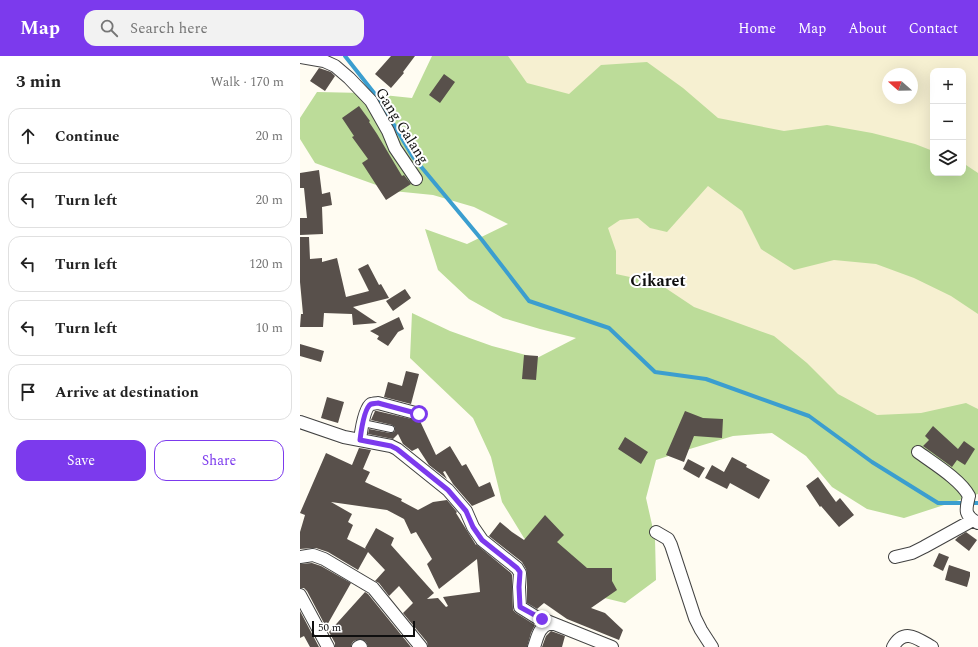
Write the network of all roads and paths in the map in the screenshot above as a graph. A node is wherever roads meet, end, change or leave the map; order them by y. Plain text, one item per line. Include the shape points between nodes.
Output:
1 (300, 57) edge
2 (416, 179) dead end
3 (419, 414) dead end
4 (300, 422) edge
5 (363, 424) junction
6 (391, 429) dead end
7 (360, 440) junction
8 (918, 452) dead end
9 (974, 520) edge
10 (656, 532) dead end
11 (300, 557) edge
12 (894, 557) dead end
13 (300, 595) edge
14 (550, 623) junction
15 (328, 647) edge
16 (421, 647) edge
17 (534, 647) edge
18 (612, 647) edge
19 (712, 647) edge
20 (893, 647) edge
21 (932, 647) edge

1 - 2 street, Gang Galang via 324,61 335,66 371,101 395,148
3 - 5 street via 378,403 372,404 368,407
4 - 7 street
5 - 6 lane
5 - 7 street
7 - 14 street via 397,449 448,490 466,511 482,540 520,572 520,607
8 - 9 street via 963,488 969,496 967,510
9 - 12 street via 912,553
10 - 19 street via 668,539 671,545 695,618
11 - 16 street via 313,555 324,559 373,588
13 - 15 street
14 - 17 street via 540,630
14 - 18 street
20 - 21 street via 902,637 908,636

